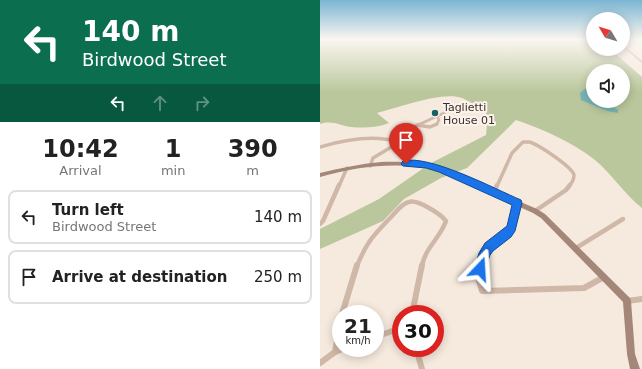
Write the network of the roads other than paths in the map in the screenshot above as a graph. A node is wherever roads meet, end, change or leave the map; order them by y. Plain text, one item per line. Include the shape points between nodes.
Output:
1 (461, 105) dead end
2 (438, 116) junction
3 (417, 125) junction
4 (398, 142) junction
5 (320, 147) edge
6 (370, 166) junction
7 (347, 168) junction
8 (320, 174) edge
9 (494, 192) junction
10 (518, 203) junction
11 (535, 211) junction
12 (623, 219) dead end
13 (320, 224) edge
14 (576, 248) junction
15 (604, 277) junction
16 (642, 299) edge
17 (627, 301) junction
18 (345, 305) edge
19 (414, 305) edge
20 (332, 354) edge
21 (419, 357) edge
22 (320, 363) edge
23 (422, 369) edge
24 (635, 369) edge

1 - 2 street
2 - 3 street
2 - 3 street via 436,125 428,128
3 - 4 street via 406,132
4 - 5 street via 389,139 345,140
4 - 6 street via 373,158
6 - 7 street
6 - 9 street via 417,164 445,171
7 - 8 street
7 - 13 street
9 - 10 street
9 - 11 street via 512,154 523,142 530,142 565,163 574,176 566,190
10 - 11 street
10 - 15 street via 512,228 485,253 479,279 482,290 584,288
11 - 14 street via 547,219
12 - 14 street
14 - 15 street
15 - 17 street
16 - 17 street
17 - 24 street via 631,354
18 - 19 street via 372,235 401,206 414,201 442,216 446,221 424,255
20 - 22 street
21 - 23 street

